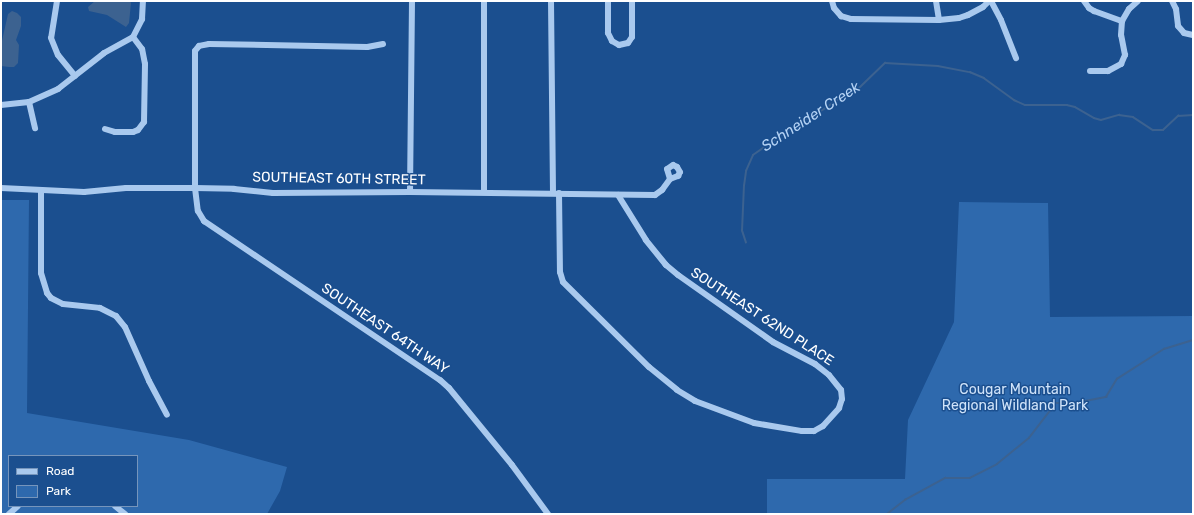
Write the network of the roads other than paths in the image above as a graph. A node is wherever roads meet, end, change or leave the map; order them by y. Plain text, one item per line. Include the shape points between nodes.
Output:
1 (57, 1) edge
2 (143, 1) edge
3 (412, 1) edge
4 (484, 1) edge
5 (551, 1) edge
6 (608, 1) edge
7 (632, 1) edge
8 (832, 1) edge
9 (936, 1) edge
10 (990, 1) edge
11 (1084, 1) edge
12 (1138, 1) edge
13 (1172, 1) edge
14 (939, 20) junction
15 (1122, 21) junction
16 (1193, 34) edge
17 (133, 37) junction
18 (383, 44) dead end
19 (1016, 58) dead end
20 (1090, 71) dead end
21 (75, 76) junction
22 (29, 102) junction
23 (1, 105) edge
24 (35, 128) dead end
25 (105, 129) dead end
26 (670, 179) dead end
27 (1, 188) edge
28 (195, 188) junction
29 (41, 190) junction
30 (410, 192) junction
31 (484, 192) junction
32 (556, 193) junction
33 (618, 195) junction
34 (168, 415) dead end
35 (17, 507) edge
36 (116, 507) edge
37 (9, 514) edge
38 (125, 514) edge
39 (548, 514) edge

1 - 21 street via 51,38 58,55
2 - 17 street via 142,19
3 - 30 street
4 - 31 street
5 - 32 street
6 - 7 street via 608,33 612,42 619,45 628,43 632,37
8 - 14 street via 834,8 842,16 858,20
9 - 14 street
10 - 14 street via 979,10 960,18
10 - 19 street via 1001,20
11 - 15 street via 1094,11
12 - 15 street via 1129,9
13 - 16 street via 1181,30
15 - 20 street via 1124,60 1113,70
17 - 21 street via 104,53
17 - 25 street via 142,49 145,64 144,122 133,132
18 - 28 street, SOUTHEAST 64TH WAY via 367,48 209,44 199,46 195,51
21 - 22 street via 58,89
22 - 23 street
22 - 24 street
26 - 33 street, SOUTHEAST 60TH STREET via 655,195
27 - 29 street, SOUTHEAST 60TH STREET
28 - 29 street, SOUTHEAST 60TH STREET via 126,188 84,192
28 - 30 street, SOUTHEAST 60TH STREET via 273,193
28 - 39 street, SOUTHEAST 64TH WAY via 198,211 204,220 449,388
29 - 34 street via 41,273 47,293 63,304 100,308 116,316 125,327 149,381
30 - 31 street, SOUTHEAST 60TH STREET
31 - 32 street, SOUTHEAST 60TH STREET
32 - 33 street, SOUTHEAST 60TH STREET
32 - 33 street, SOUTHEAST 62ND PLACE via 560,272 563,282 649,368 677,390 712,409 754,424 814,431 823,426 839,408 842,394 836,383 821,367 773,342 666,265 646,240
35 - 37 street
36 - 38 street

